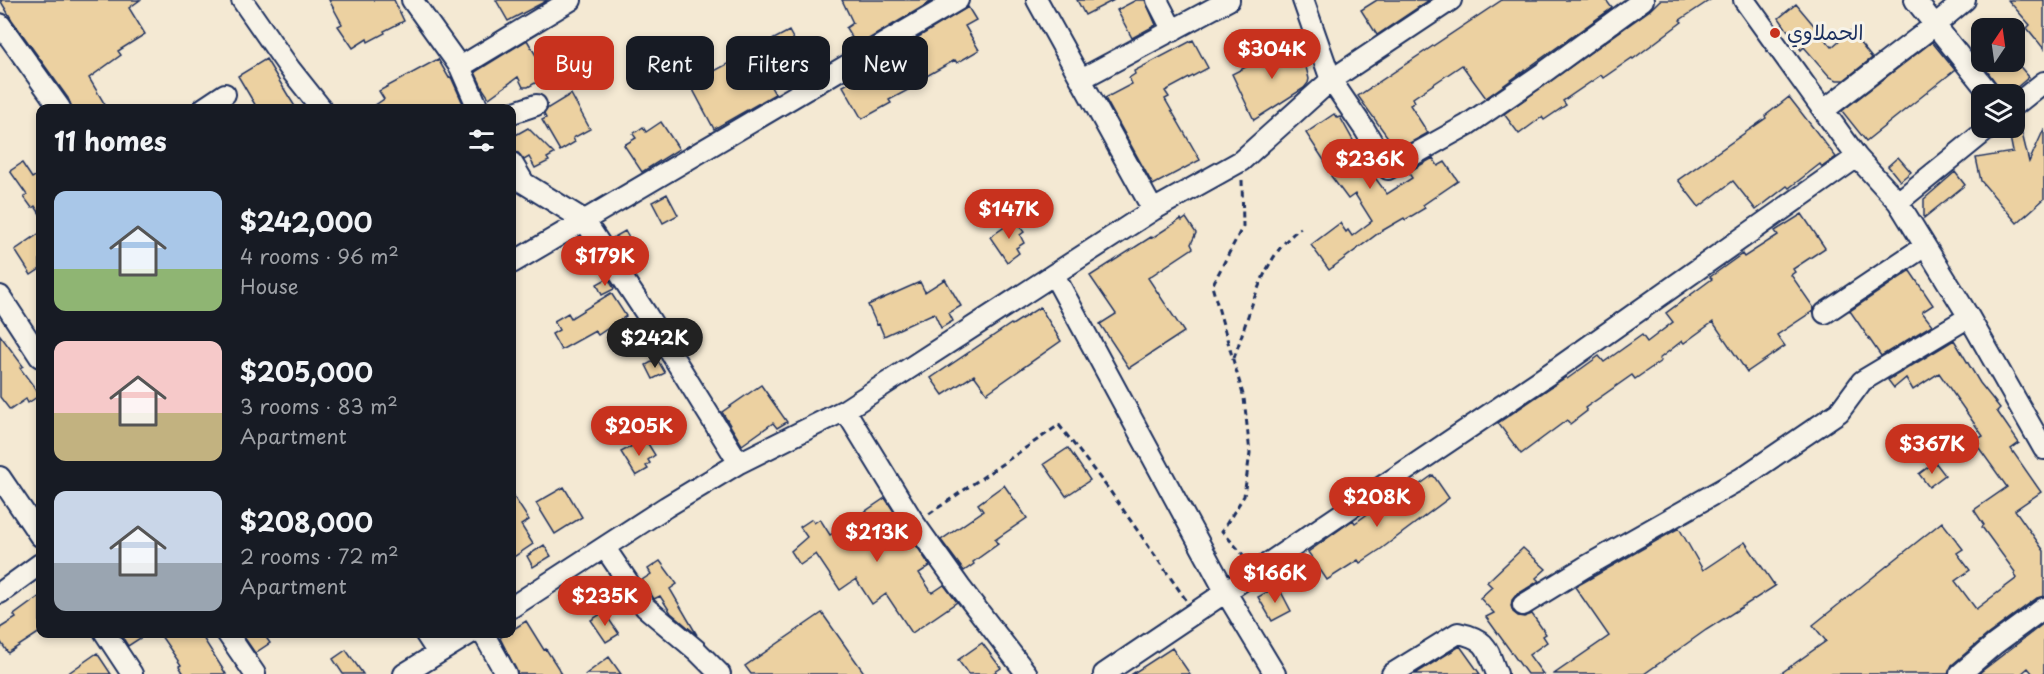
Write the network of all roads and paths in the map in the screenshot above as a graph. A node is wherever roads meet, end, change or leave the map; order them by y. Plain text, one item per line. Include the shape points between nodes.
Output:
1 (242, 0) edge
2 (412, 0) edge
3 (571, 0) edge
4 (958, 0) edge
5 (1036, 0) edge
6 (1157, 0) edge
7 (1229, 0) edge
8 (1303, 0) edge
9 (1450, 0) edge
10 (1643, 0) edge
11 (1915, 0) edge
12 (1965, 0) edge
13 (1754, 3) edge
14 (0, 24) edge
15 (1935, 25) junction
16 (1173, 31) junction
17 (460, 67) junction
18 (1081, 79) junction
19 (1331, 80) junction
20 (2044, 82) edge
21 (1982, 84) edge
22 (225, 94) dead end
23 (2025, 97) edge
24 (57, 104) edge
25 (210, 104) edge
26 (318, 104) edge
27 (476, 104) edge
28 (536, 105) dead end
29 (1824, 110) junction
30 (516, 112) edge
31 (1977, 138) edge
32 (1857, 157) junction
33 (1241, 161) junction
34 (516, 170) edge
35 (1898, 202) junction
36 (1154, 210) junction
37 (584, 220) junction
38 (1301, 228) dead end
39 (1925, 246) junction
40 (516, 262) edge
41 (1054, 275) junction
42 (0, 296) edge
43 (1825, 313) dead end
44 (1970, 317) junction
45 (36, 351) edge
46 (1234, 359) junction
47 (845, 410) junction
48 (2044, 449) edge
49 (739, 463) junction
50 (0, 477) edge
51 (915, 524) junction
52 (36, 530) edge
53 (605, 548) junction
54 (36, 567) edge
55 (1256, 570) junction
56 (1225, 591) junction
57 (0, 593) edge
58 (516, 605) edge
59 (1523, 605) dead end
60 (2044, 608) edge
61 (1195, 613) junction
62 (108, 638) edge
63 (230, 638) edge
64 (428, 638) edge
65 (463, 638) edge
66 (486, 638) edge
67 (438, 653) junction
68 (132, 674) edge
69 (255, 674) edge
70 (404, 674) edge
71 (506, 674) edge
72 (720, 674) edge
73 (1027, 674) edge
74 (1104, 674) edge
75 (1275, 674) edge
76 (1392, 674) edge
77 (1497, 674) edge
78 (1960, 674) edge

1 - 26 street
2 - 17 street
3 - 17 street
4 - 37 street
5 - 18 street
6 - 16 street
7 - 16 street
8 - 19 street
9 - 19 street
10 - 19 street via 1467,125 1388,169
11 - 15 street
12 - 15 street
13 - 29 street
14 - 24 street
15 - 21 street
15 - 29 street
16 - 18 street
17 - 27 street
18 - 36 street
19 - 33 street
20 - 23 street
22 - 25 street
28 - 30 street
29 - 32 street
31 - 35 street
32 - 35 street
32 - 55 street via 1552,372
33 - 36 street
33 - 46 path via 1243,226 1212,286
34 - 37 street via 524,183
35 - 39 street
36 - 41 street
37 - 40 street
37 - 49 street
38 - 46 path via 1288,236 1264,274
39 - 43 street
39 - 44 street
41 - 47 street
41 - 56 street
42 - 45 street
44 - 48 street
44 - 59 street via 1862,381 1839,412 1742,478
46 - 55 path via 1244,398 1250,453 1244,496 1222,531
47 - 49 street
47 - 51 street
49 - 53 street
50 - 52 street
51 - 61 path via 1059,425
51 - 73 street
53 - 58 street
53 - 72 street via 645,607
54 - 57 street
55 - 56 street
56 - 61 street
56 - 75 street
60 - 78 street
61 - 74 street
62 - 68 street
63 - 69 street
64 - 67 street
65 - 67 street
66 - 71 street
67 - 70 street
76 - 77 street via 1458,633 1474,636 1485,645

